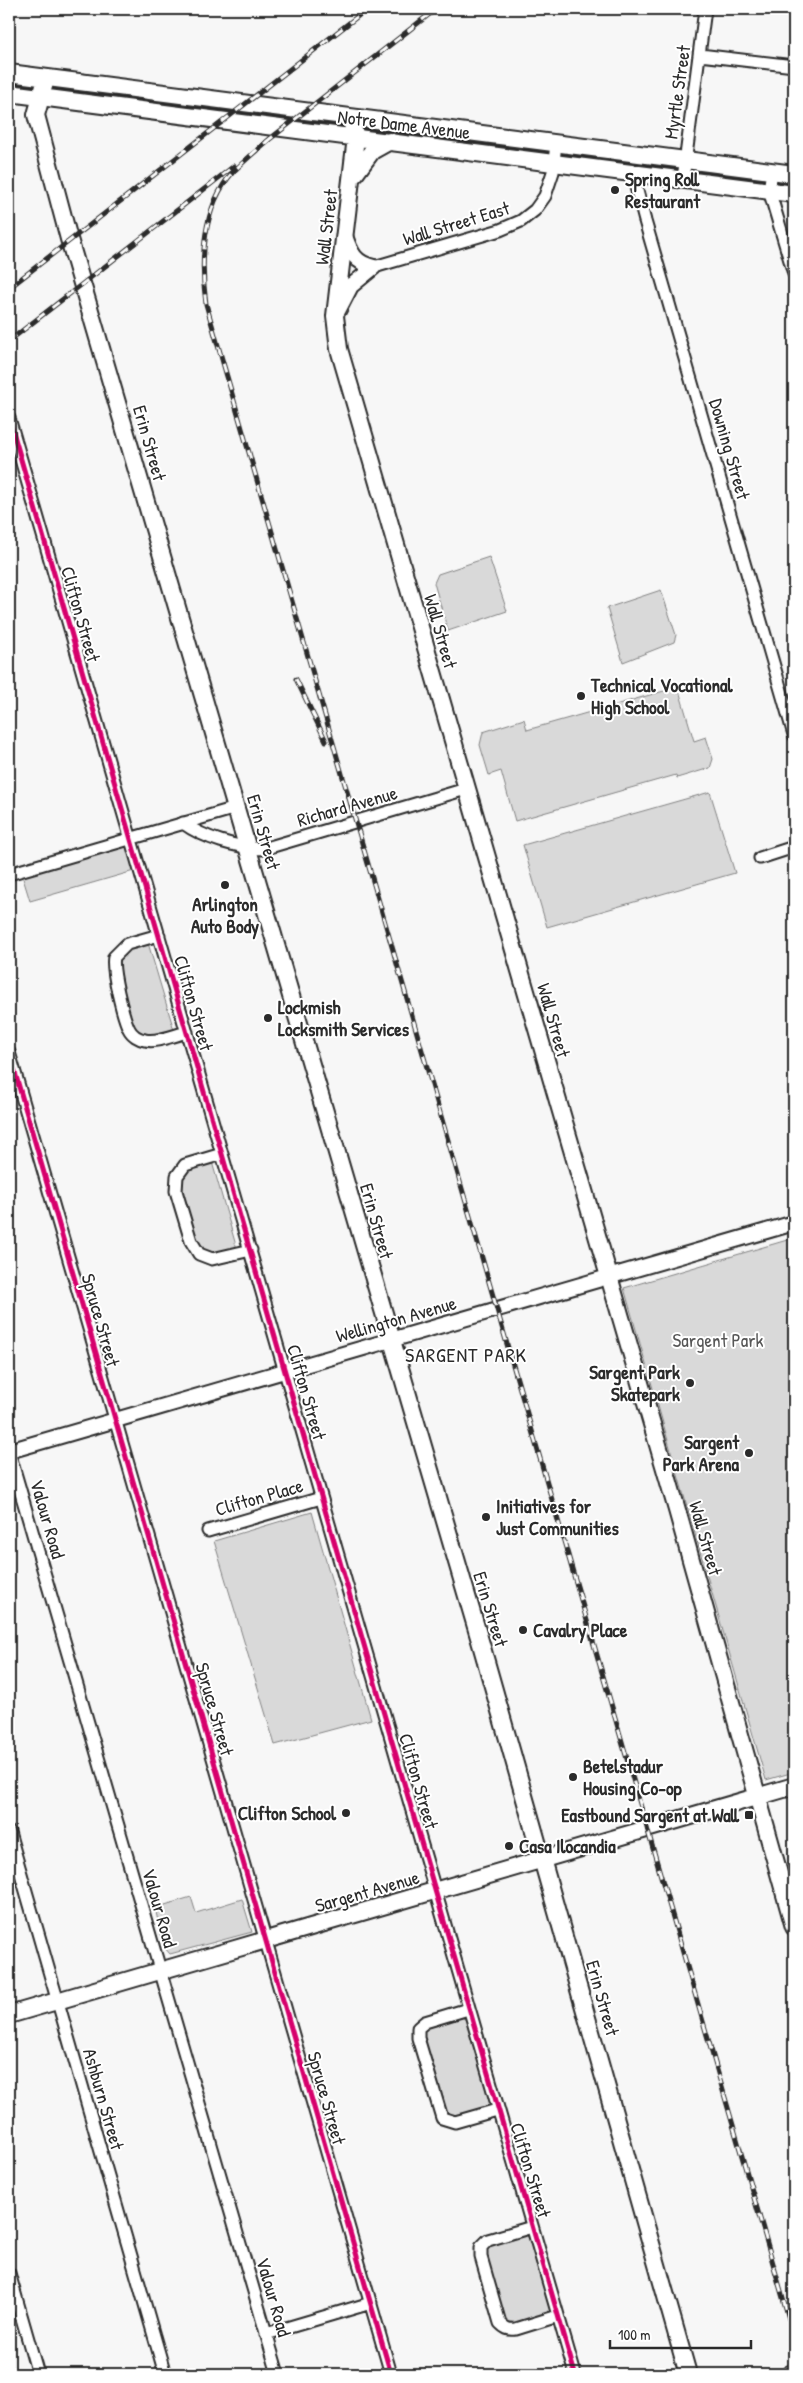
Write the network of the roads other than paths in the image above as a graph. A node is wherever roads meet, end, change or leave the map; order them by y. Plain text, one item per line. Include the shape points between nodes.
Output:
1 (705, 9) edge
2 (700, 55) junction
3 (794, 66) edge
4 (9, 73) edge
5 (46, 79) junction
6 (9, 93) edge
7 (41, 98) junction
8 (350, 118) junction
9 (356, 137) junction
10 (390, 142) junction
11 (556, 143) junction
12 (685, 160) junction
13 (554, 163) junction
14 (772, 172) junction
15 (637, 173) junction
16 (794, 174) edge
17 (353, 175) junction
18 (683, 179) junction
19 (769, 190) junction
20 (794, 194) edge
21 (345, 236) junction
22 (374, 267) junction
23 (794, 274) edge
24 (335, 316) junction
25 (9, 418) edge
26 (794, 734) edge
27 (466, 789) junction
28 (236, 808) junction
29 (183, 823) junction
30 (131, 838) junction
31 (794, 847) edge
32 (247, 848) junction
33 (760, 858) dead end
34 (9, 874) edge
35 (159, 935) junction
36 (187, 1032) junction
37 (9, 1052) edge
38 (222, 1154) junction
39 (794, 1223) edge
40 (251, 1250) junction
41 (608, 1278) junction
42 (391, 1340) junction
43 (286, 1370) junction
44 (114, 1420) junction
45 (9, 1451) edge
46 (321, 1498) junction
47 (208, 1531) dead end
48 (794, 1786) edge
49 (757, 1797) junction
50 (9, 1832) edge
51 (542, 1860) junction
52 (435, 1892) junction
53 (794, 1926) edge
54 (266, 1941) junction
55 (161, 1972) junction
56 (57, 2001) junction
57 (468, 2009) junction
58 (9, 2015) edge
59 (497, 2110) junction
60 (532, 2227) junction
61 (9, 2273) edge
62 (371, 2302) junction
63 (558, 2316) junction
64 (266, 2334) junction
65 (794, 2373) edge
66 (38, 2374) edge
67 (165, 2374) edge
68 (278, 2374) edge
69 (391, 2374) edge
70 (575, 2374) edge
71 (688, 2374) edge
72 (790, 2374) edge

1 - 2 street, Myrtle Street
2 - 3 street
2 - 12 street, Myrtle Street
4 - 5 main road, Notre Dame Avenue
5 - 7 main road, Erin Street
5 - 8 main road, Notre Dame Avenue
6 - 7 main road, Notre Dame Avenue
7 - 9 main road, Notre Dame Avenue
7 - 28 main road, Erin Street via 36,115 69,240
8 - 9 main road, Wall Street
8 - 11 main road, Notre Dame Avenue
9 - 10 main road, Notre Dame Avenue
9 - 17 main road, Wall Street
10 - 13 main road, Notre Dame Avenue
10 - 17 main road via 372,151
11 - 12 main road, Notre Dame Avenue
11 - 13 street, Wall Street East
12 - 14 main road, Notre Dame Avenue
12 - 18 street, Myrtle Street
13 - 15 main road, Notre Dame Avenue
13 - 22 street, Wall Street East via 545,196 521,221
14 - 16 main road, Notre Dame Avenue
14 - 19 street
15 - 18 main road, Notre Dame Avenue
15 - 26 street, Downing Street via 636,187 645,221
17 - 21 main road, Wall Street
18 - 19 main road, Notre Dame Avenue
19 - 20 main road, Notre Dame Avenue
19 - 23 street
21 - 22 street via 352,256
21 - 24 main road, Wall Street
22 - 24 street via 351,286
24 - 27 main road, Wall Street via 342,362
25 - 30 street, Clifton Street
27 - 32 street, Richard Avenue via 263,848
27 - 41 main road, Wall Street
28 - 29 street
28 - 32 main road, Erin Street
29 - 30 street
29 - 32 street, Richard Avenue via 193,831
30 - 34 street
30 - 35 street, Clifton Street
31 - 33 street
32 - 42 main road, Erin Street
35 - 36 street, Clifton Street
35 - 36 street, Clifton Street via 127,944 114,957 113,972 127,1024 136,1036 146,1040
36 - 38 street, Clifton Street
37 - 44 street, Spruce Street
38 - 40 street, Clifton Street
38 - 40 street via 185,1165 177,1176 176,1191 191,1241 199,1254 212,1258
39 - 41 street, Wellington Avenue
40 - 43 street, Clifton Street
41 - 42 street, Wellington Avenue
41 - 49 main road, Wall Street via 680,1519
42 - 43 street, Wellington Avenue
42 - 51 main road, Erin Street
43 - 44 street, Wellington Avenue
43 - 46 street, Clifton Street
44 - 45 street, Wellington Avenue
44 - 54 street, Spruce Street
45 - 55 street, Valour Road
46 - 47 street, Clifton Place
46 - 52 street, Clifton Street
48 - 49 main road, Sargent Avenue
49 - 51 main road, Sargent Avenue
49 - 53 main road, Wall Street
50 - 56 street, Ashburn Street
51 - 52 main road, Sargent Avenue
51 - 71 main road, Erin Street
52 - 54 main road, Sargent Avenue
52 - 57 street, Clifton Street
54 - 55 main road, Sargent Avenue
54 - 62 street, Spruce Street
55 - 56 main road, Sargent Avenue
55 - 64 street, Valour Road
56 - 58 main road, Sargent Avenue
56 - 67 street, Ashburn Street
57 - 59 street, Clifton Street
57 - 59 street, Clifton Street via 425,2022 418,2028 418,2038 442,2118 454,2122
59 - 60 street, Clifton Street
60 - 63 street, Clifton Street
60 - 63 street, Clifton Street via 488,2240 481,2247 500,2323 510,2330
61 - 66 street
62 - 64 street
62 - 69 street, Spruce Street
63 - 70 street, Clifton Street
64 - 68 street, Valour Road
65 - 72 main road

